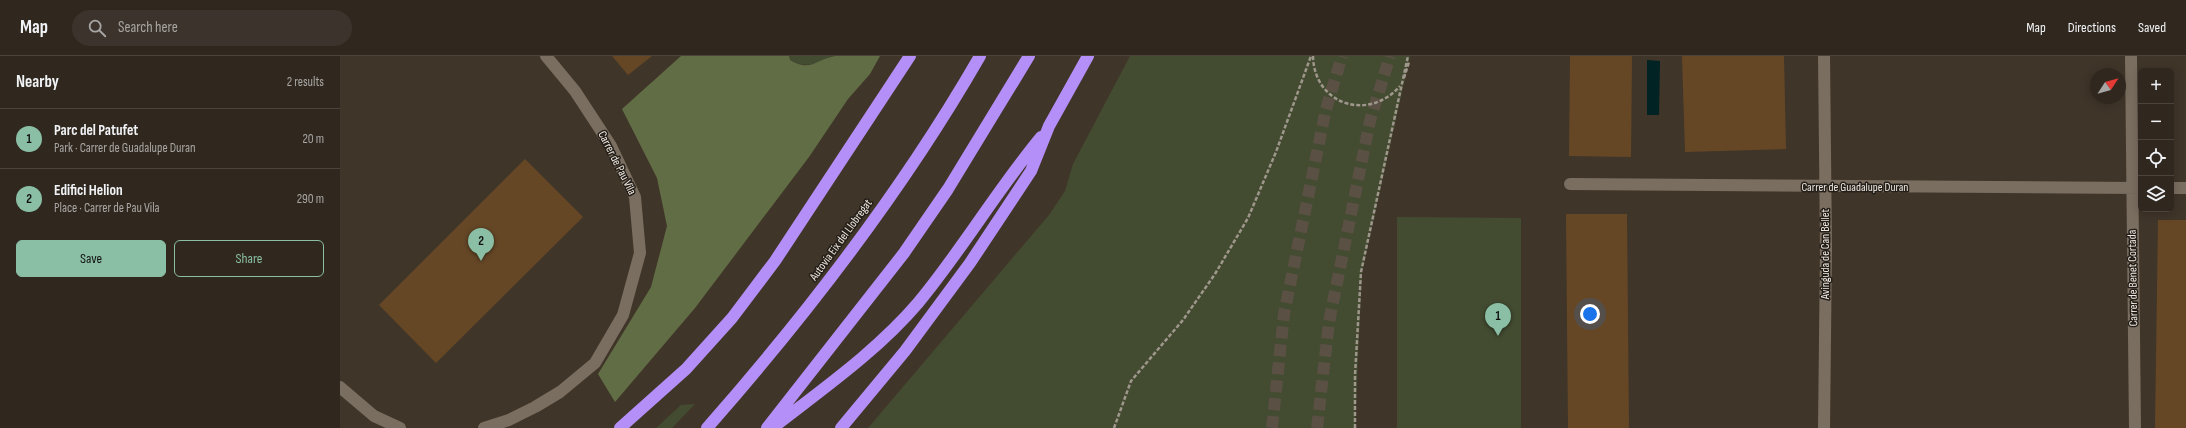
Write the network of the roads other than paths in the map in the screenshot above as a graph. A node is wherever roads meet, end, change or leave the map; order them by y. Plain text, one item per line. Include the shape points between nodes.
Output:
1 (546, 56) edge
2 (910, 56) edge
3 (972, 56) edge
4 (980, 56) edge
5 (1029, 56) edge
6 (1088, 56) edge
7 (1824, 56) edge
8 (2131, 56) edge
9 (960, 90) junction
10 (1049, 126) junction
11 (1570, 184) dead end
12 (1825, 187) junction
13 (2138, 188) edge
14 (2174, 188) edge
15 (2186, 188) edge
16 (340, 387) edge
17 (400, 428) edge
18 (484, 428) edge
19 (620, 428) edge
20 (707, 428) edge
21 (767, 428) edge
22 (772, 428) edge
23 (841, 428) edge
24 (1824, 428) edge
25 (2135, 428) edge

1 - 18 street, Carrer de Pau Vila via 575,91 611,146 635,197 640,253 624,315 594,363 578,379 535,407 509,420
2 - 19 highway via 775,261 732,318 686,369
3 - 9 highway
4 - 9 highway, Autovia Eix del Llobregat
5 - 21 highway via 948,189 904,253
6 - 10 highway
7 - 12 street, Avinguda de Can Bellet
8 - 25 street, Carrer de Benet Cortada
9 - 20 highway, Autovia Eix del Llobregat via 913,164 809,307
10 - 22 highway via 1022,160 956,255 916,304 882,339
10 - 23 highway via 1031,171 970,263 905,351
11 - 12 street, Carrer de Guadalupe Duran
12 - 13 street, Carrer de Guadalupe Duran
12 - 24 street, Avinguda de Can Bellet
14 - 15 street
16 - 17 street via 374,416

